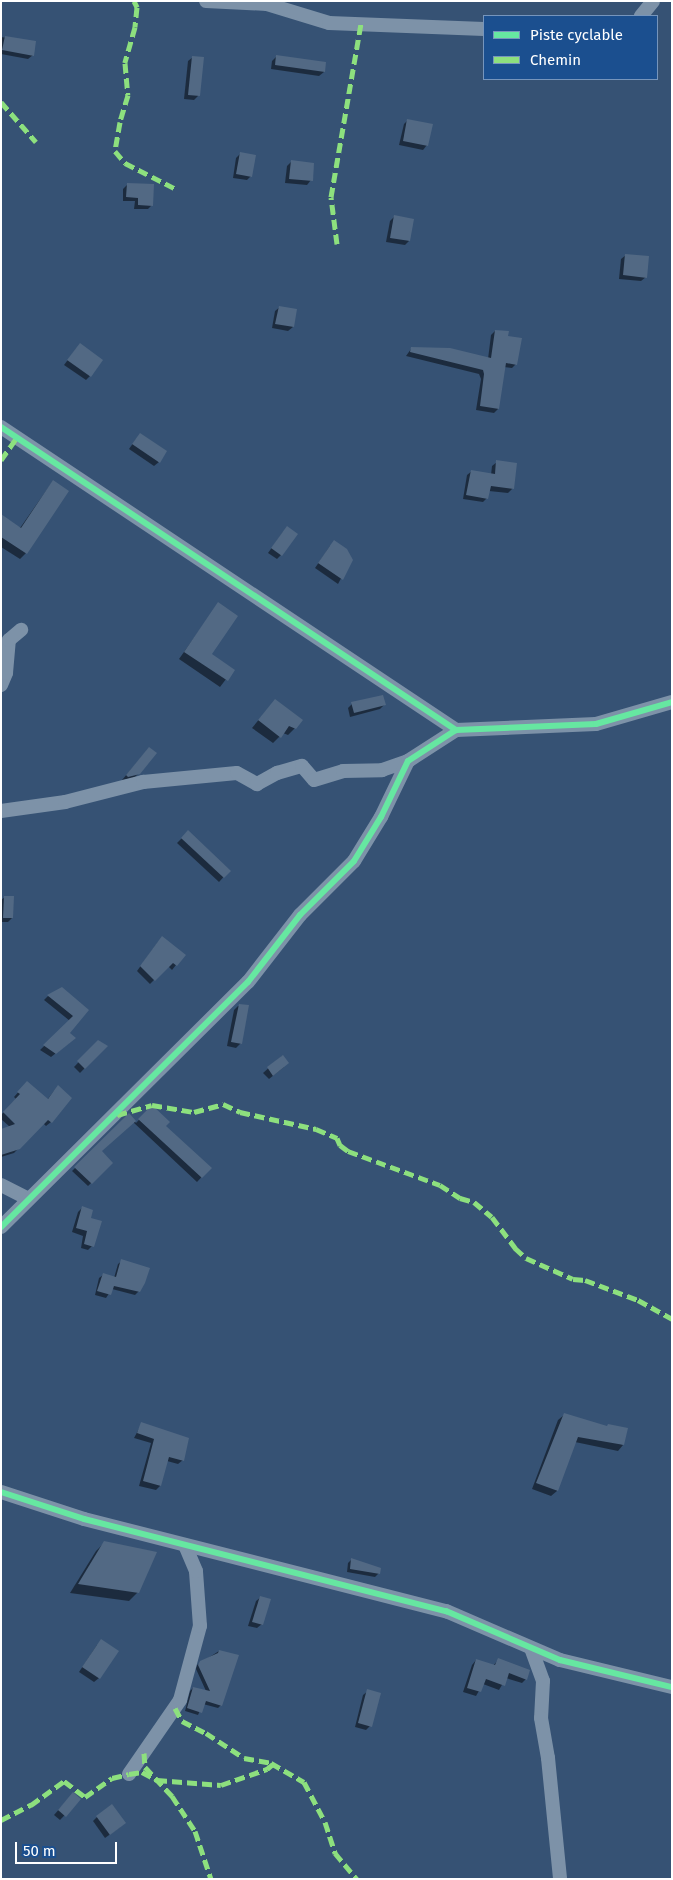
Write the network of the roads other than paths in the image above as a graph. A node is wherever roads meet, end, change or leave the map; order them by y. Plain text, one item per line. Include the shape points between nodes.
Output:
1 (206, 1) edge
2 (653, 1) edge
3 (642, 15) edge
4 (483, 29) edge
5 (1, 427) edge
6 (21, 630) dead end
7 (1, 685) edge
8 (672, 702) edge
9 (456, 730) junction
10 (408, 761) junction
11 (1, 811) edge
12 (1, 1185) edge
13 (29, 1198) junction
14 (1, 1227) edge
15 (1, 1492) edge
16 (185, 1545) junction
17 (531, 1648) junction
18 (672, 1687) edge
19 (129, 1774) dead end
20 (560, 1879) edge

1 - 4 street via 267,4 329,24
2 - 3 street
5 - 9 street
6 - 7 street via 9,640 6,673
8 - 9 street via 596,724
9 - 10 street
10 - 11 street via 382,770 342,770 314,780 302,766 257,784 237,773 142,782 65,802
10 - 13 street via 381,817 354,861 300,915 248,982
12 - 13 street
13 - 14 street
15 - 16 street via 84,1519
16 - 17 street via 446,1611
16 - 19 street via 196,1570 200,1626 180,1700
17 - 18 street via 560,1660
17 - 20 street via 543,1681 541,1718

